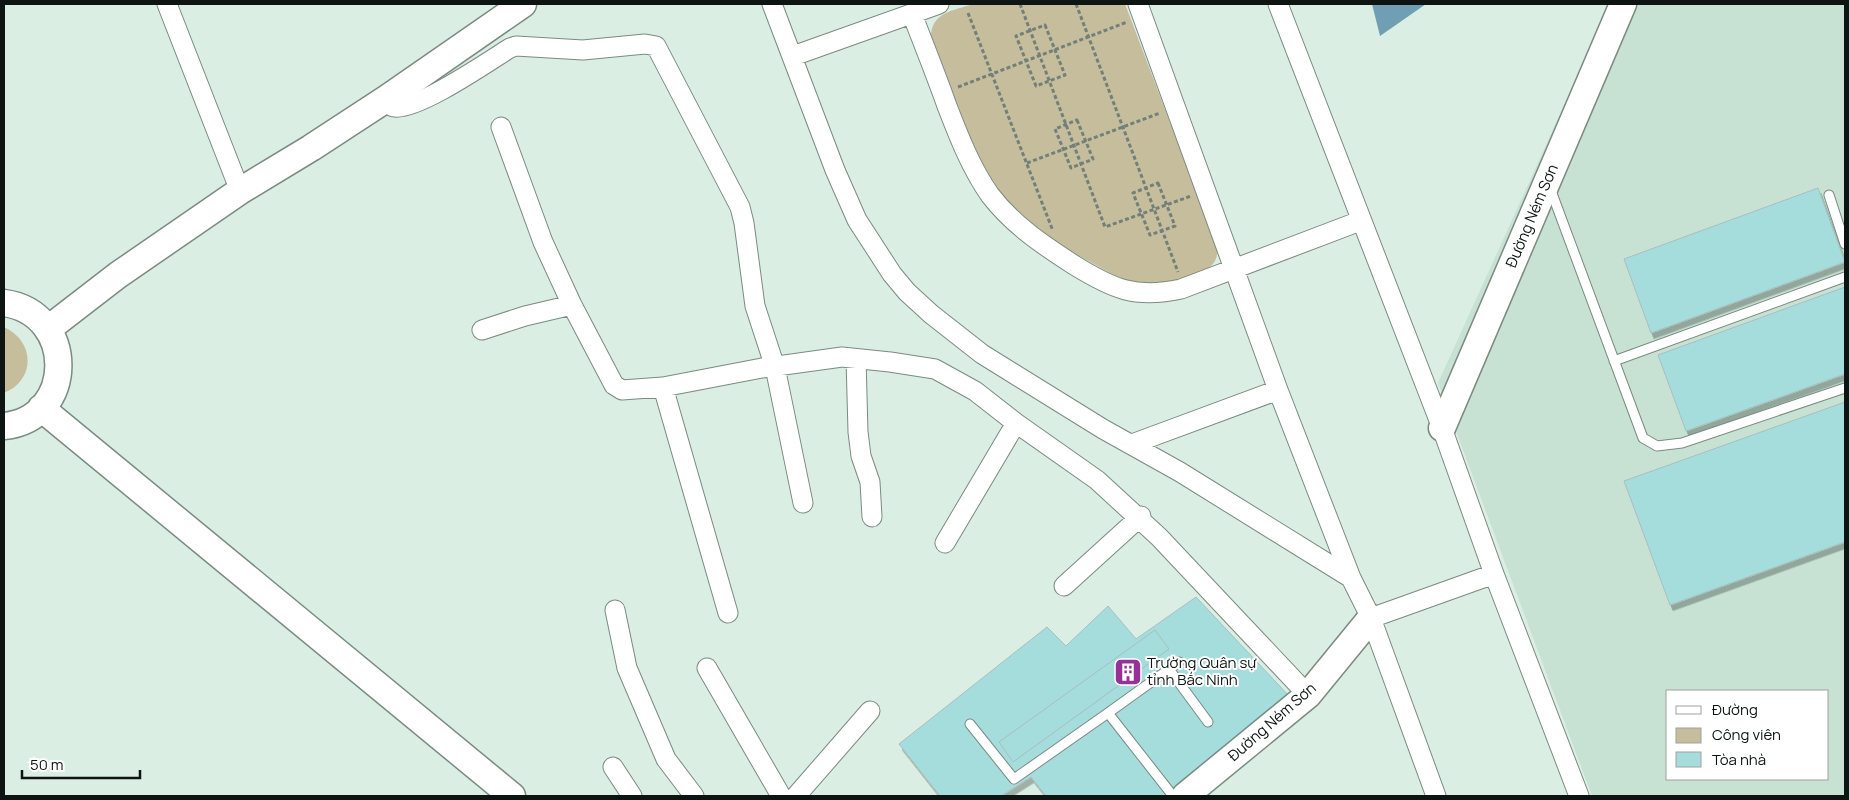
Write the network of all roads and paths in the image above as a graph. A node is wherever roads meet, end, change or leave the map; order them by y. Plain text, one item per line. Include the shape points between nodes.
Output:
1 (167, 4) edge
2 (772, 4) edge
3 (939, 4) edge
4 (1020, 4) edge
5 (1076, 4) edge
6 (1138, 4) edge
7 (1278, 4) edge
8 (1622, 4) edge
9 (514, 10) edge
10 (968, 13) dead end
11 (912, 14) junction
12 (1128, 22) dead end
13 (1031, 30) junction
14 (1088, 37) junction
15 (521, 46) junction
16 (1055, 50) junction
17 (793, 56) junction
18 (1040, 56) junction
19 (1026, 61) junction
20 (992, 74) junction
21 (1050, 80) junction
22 (955, 88) dead end
23 (386, 99) junction
24 (1162, 112) dead end
25 (1066, 124) junction
26 (501, 127) dead end
27 (1123, 127) junction
28 (1085, 141) junction
29 (1074, 145) junction
30 (1063, 149) junction
31 (1027, 163) junction
32 (1081, 164) junction
33 (1548, 180) junction
34 (1146, 188) junction
35 (240, 191) junction
36 (1193, 195) dead end
37 (1829, 195) dead end
38 (1166, 204) junction
39 (1154, 209) junction
40 (1141, 214) junction
41 (1360, 221) junction
42 (1162, 231) junction
43 (1056, 237) dead end
44 (1845, 244) edge
45 (1233, 270) junction
46 (1845, 277) edge
47 (1180, 278) dead end
48 (4, 303) edge
49 (572, 305) junction
50 (48, 329) junction
51 (482, 330) dead end
52 (856, 359) junction
53 (1614, 361) junction
54 (775, 367) junction
55 (663, 387) junction
56 (1845, 388) edge
57 (1278, 390) junction
58 (41, 408) junction
59 (1016, 423) junction
60 (4, 426) edge
61 (1442, 428) junction
62 (1132, 444) junction
63 (803, 503) dead end
64 (1141, 516) dead end
65 (872, 517) dead end
66 (945, 543) dead end
67 (1494, 574) junction
68 (1351, 578) junction
69 (1064, 586) dead end
70 (615, 610) dead end
71 (728, 613) dead end
72 (1370, 618) junction
73 (1179, 662) dead end
74 (706, 668) dead end
75 (1169, 669) junction
76 (1308, 695) junction
77 (870, 711) dead end
78 (1108, 712) junction
79 (1208, 722) dead end
80 (970, 724) dead end
81 (613, 767) dead end
82 (512, 796) edge
83 (632, 796) edge
84 (694, 796) edge
85 (782, 796) edge
86 (796, 796) edge
87 (1173, 796) edge
88 (1185, 796) edge
89 (1436, 796) edge
90 (1579, 796) edge

1 - 35 street
2 - 17 street
3 - 11 street
4 - 13 path
5 - 14 path
6 - 45 street
7 - 41 street
8 - 33 street, Đường Ném Sơn
9 - 15 street via 516,38
9 - 23 street
10 - 20 path
11 - 17 street
11 - 45 street via 974,169 990,195 1035,240 1086,272 1130,292 1147,294 1181,289
12 - 14 path
13 - 16 path via 1045,25
13 - 18 path
13 - 19 path via 1016,36
14 - 16 path
14 - 27 path
15 - 23 street via 510,48 416,103 394,107
15 - 54 street via 583,50 645,44 656,46 740,207 755,306
16 - 18 path
16 - 21 path via 1065,75
17 - 62 street via 857,220 907,292 982,354
18 - 19 path
18 - 21 path
19 - 20 path
19 - 21 path via 1036,86
20 - 22 path
20 - 31 path
21 - 25 path
23 - 35 street
24 - 27 path
25 - 28 path via 1076,120
25 - 29 path
25 - 30 path via 1055,129
26 - 49 street via 543,242
27 - 28 path
27 - 34 path
28 - 29 path
28 - 32 path via 1093,160
29 - 30 path
29 - 32 path
30 - 31 path
30 - 32 path via 1071,168
31 - 43 path
32 - 40 path via 1105,227
33 - 53 lane
33 - 61 street, Đường Ném Sơn
34 - 38 path via 1158,184
34 - 39 path
34 - 40 path via 1133,193
35 - 50 street via 118,275
36 - 38 path
37 - 44 lane
38 - 39 path
38 - 42 path via 1174,226
39 - 40 path
39 - 42 path
40 - 42 path via 1150,235
41 - 45 street
41 - 61 street
42 - 47 path
45 - 57 street
46 - 53 lane
48 - 50 street via 32,313
49 - 51 street
49 - 55 street via 614,385 622,390
50 - 58 street via 59,364 54,388
52 - 54 street
52 - 59 street via 935,369 975,390
52 - 65 street via 858,432 870,482
53 - 56 lane via 1643,438 1657,446 1682,443
54 - 55 street
54 - 63 street
55 - 71 street
57 - 62 street
57 - 68 street
58 - 60 street via 20,422
58 - 82 street
59 - 66 street
59 - 76 street via 1097,480 1159,537
61 - 67 street
62 - 68 street
64 - 69 street
67 - 72 street
67 - 90 street
68 - 72 street
70 - 84 street via 627,668 666,759
72 - 76 street, Đường Ném Sơn
72 - 89 street
73 - 75 lane
74 - 85 street
75 - 78 lane
75 - 79 lane
76 - 88 street, Đường Ném Sơn
77 - 86 street
78 - 80 lane via 1014,779
78 - 87 lane
81 - 83 street

